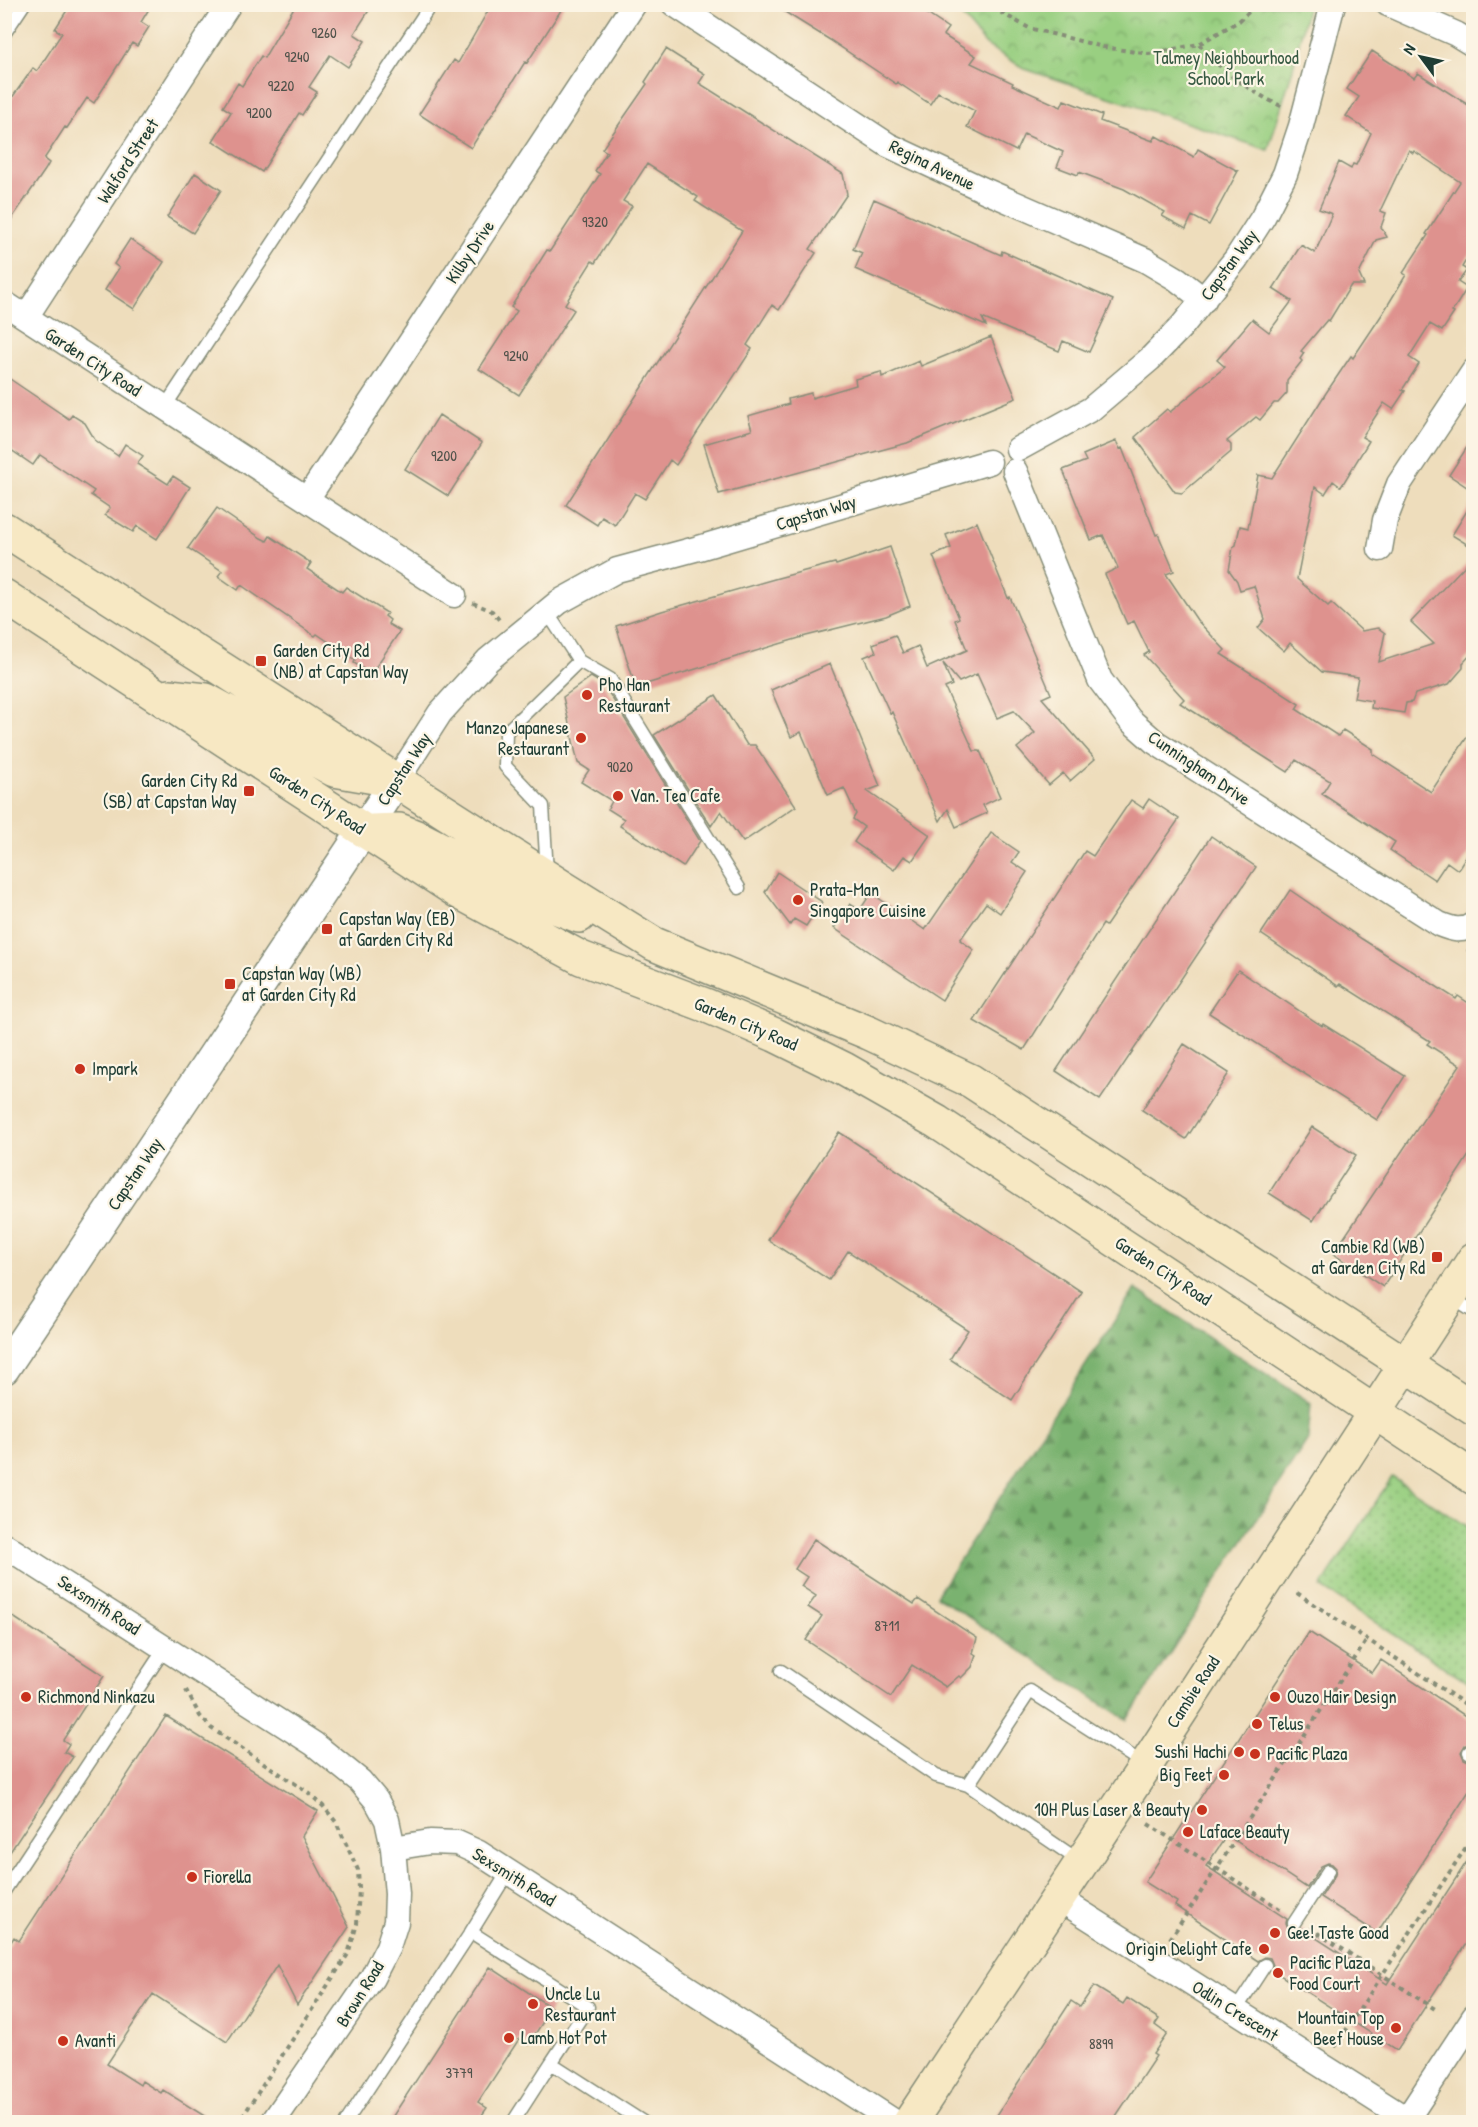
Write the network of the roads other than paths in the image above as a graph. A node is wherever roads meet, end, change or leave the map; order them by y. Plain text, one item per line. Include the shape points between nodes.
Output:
1 (24, 4) edge
2 (230, 4) edge
3 (431, 4) edge
4 (634, 4) edge
5 (674, 4) edge
6 (1333, 4) edge
7 (1388, 4) edge
8 (4, 34) edge
9 (1473, 45) edge
10 (1204, 300) junction
11 (4, 303) edge
12 (26, 317) junction
13 (1473, 372) edge
14 (164, 408) junction
15 (1016, 460) junction
16 (307, 499) junction
17 (4, 529) edge
18 (1380, 549) dead end
19 (454, 595) road end
20 (4, 597) edge
21 (547, 612) junction
22 (579, 661) junction
23 (158, 695) junction
24 (397, 780) junction
25 (364, 831) junction
26 (548, 878) junction
27 (739, 888) dead end
28 (1473, 924) edge
29 (654, 944) junction
30 (1473, 1259) edge
31 (1461, 1304) edge
32 (1406, 1363) junction
33 (4, 1369) edge
34 (1473, 1409) edge
35 (1375, 1411) junction
36 (1473, 1478) edge
37 (4, 1545) edge
38 (165, 1648) junction
39 (781, 1671) dead end
40 (1146, 1765) junction
41 (968, 1785) junction
42 (393, 1848) junction
43 (1082, 1862) junction
44 (1328, 1871) dead end
45 (508, 1872) junction
46 (4, 1891) edge
47 (1058, 1898) junction
48 (1293, 1923) dead end
49 (471, 1932) junction
50 (1265, 1965) dead end
51 (1235, 2011) junction
52 (1473, 2017) edge
53 (551, 2064) junction
54 (1409, 2121) edge
55 (273, 2122) edge
56 (346, 2122) edge
57 (513, 2122) edge
58 (643, 2122) edge
59 (895, 2122) edge
60 (910, 2122) edge

1 - 8 lane
2 - 12 street, Walford Street
3 - 14 lane
4 - 16 street, Kilby Drive
5 - 10 street, Regina Avenue via 888,145 1145,260
6 - 10 street, Capstan Way via 1285,174 1263,217
7 - 9 street
10 - 15 street, Capstan Way via 1150,359 1091,409
11 - 12 street, Garden City Road
12 - 14 street, Garden City Road
13 - 18 street via 1399,484 1385,520
14 - 16 street, Garden City Road
15 - 21 street, Capstan Way via 1002,474 989,462 617,570
15 - 28 street, Cunningham Drive via 1100,680 1130,720 1155,742 1438,924 1452,929 1466,929
16 - 19 street, Garden City Road
17 - 24 main road, Garden City Road
20 - 23 main road, Garden City Road
21 - 22 lane
21 - 24 street, Capstan Way via 488,660 440,713
22 - 26 lane via 506,732 505,766 543,806
22 - 27 lane via 610,679
23 - 24 main road via 206,700 334,770
23 - 25 main road, Garden City Road
24 - 25 street, Capstan Way
24 - 26 main road, Garden City Road
25 - 29 main road via 399,830 550,905
25 - 33 street, Capstan Way
25 - 35 main road, Garden City Road via 457,891 581,958 775,1035 937,1122
26 - 29 main road, Garden City Road
29 - 32 main road, Garden City Road via 868,1033 971,1081
30 - 31 main road, Cambie Road
31 - 32 main road, Cambie Road
32 - 34 main road, Garden City Road
32 - 35 main road, Cambie Road
35 - 36 main road, Garden City Road
35 - 40 main road, Cambie Road
37 - 38 street, Sexsmith Road
38 - 42 street, Sexsmith Road via 340,1763 376,1800 387,1820
38 - 46 lane
39 - 41 lane via 936,1776
40 - 41 lane via 1030,1691
40 - 43 main road, Cambie Road
41 - 43 lane
42 - 45 street, Sexsmith Road via 430,1842 457,1843
42 - 55 street, Brown Road via 398,1898 388,1947 359,1998
43 - 47 main road, Cambie Road
44 - 48 lane
45 - 49 lane
45 - 59 street, Sexsmith Road
47 - 51 street, Odlin Crescent
47 - 60 main road, Cambie Road
49 - 53 lane via 588,2007
49 - 56 lane
50 - 51 lane
51 - 54 street, Odlin Crescent
52 - 54 street
53 - 57 lane
53 - 58 lane

